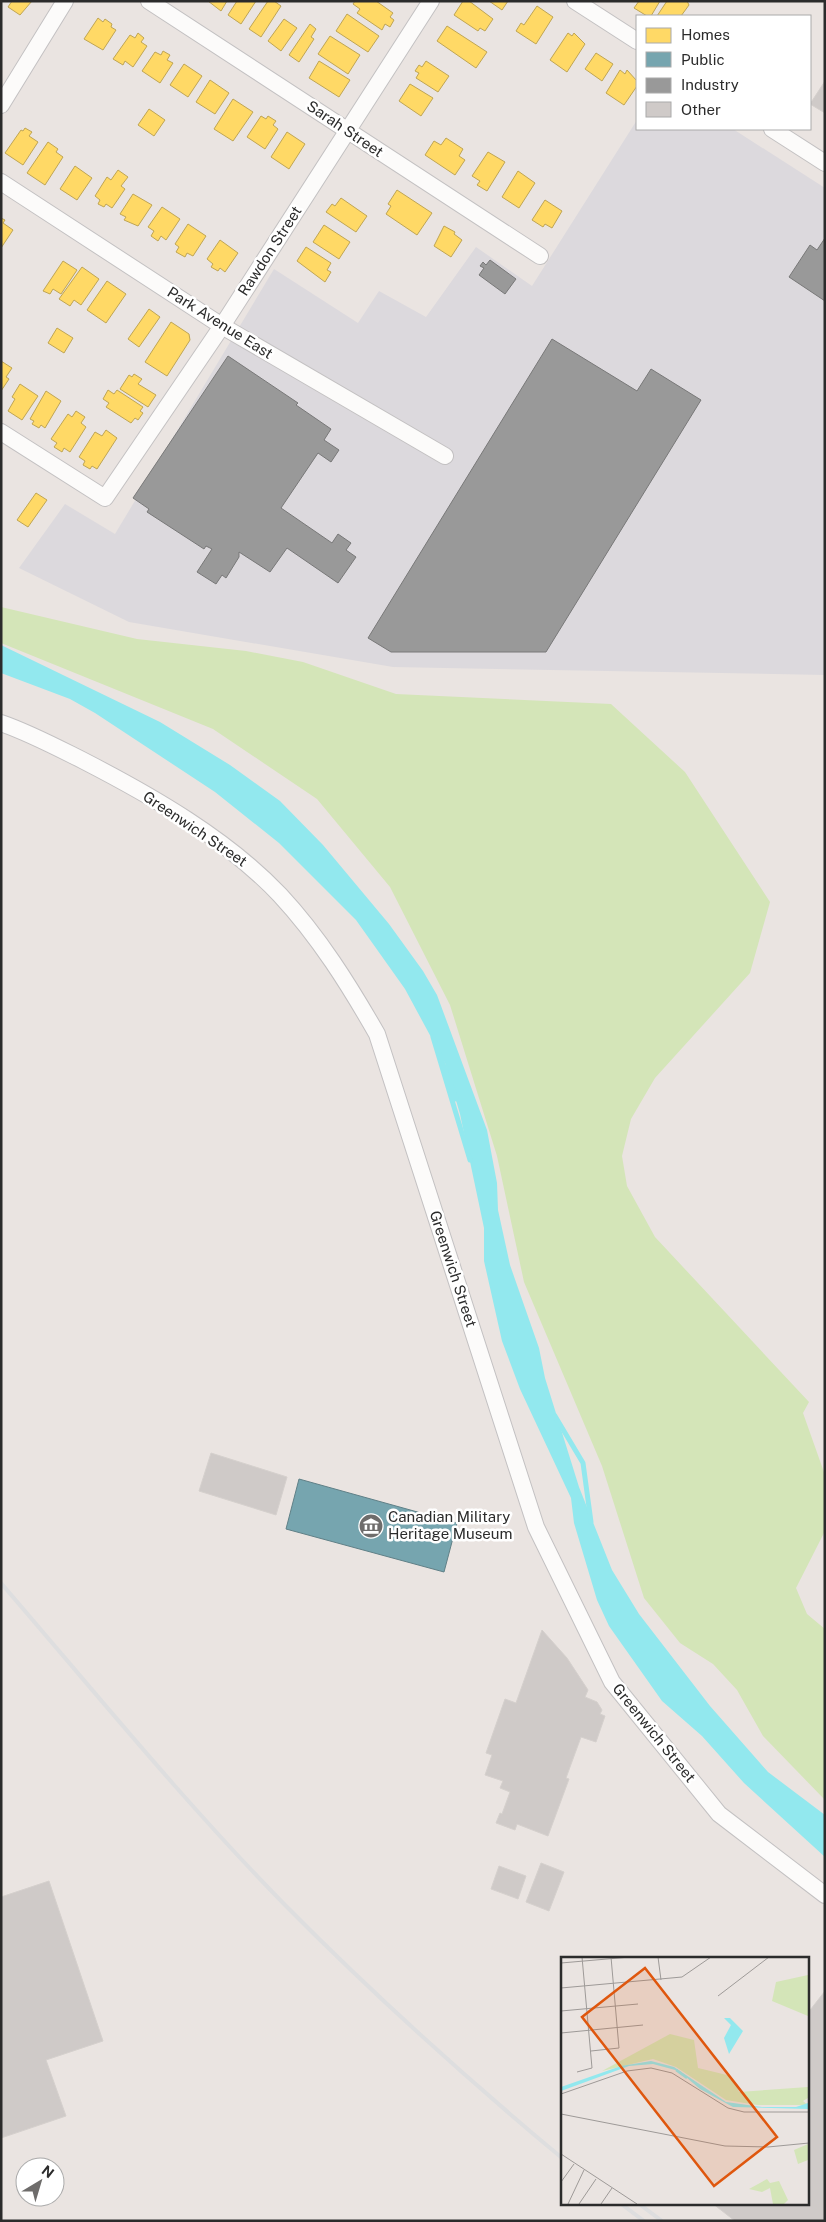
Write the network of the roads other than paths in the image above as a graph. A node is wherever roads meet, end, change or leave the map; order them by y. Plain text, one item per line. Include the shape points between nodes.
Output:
1 (65, 1) edge
2 (149, 1) edge
3 (431, 1) edge
4 (575, 1) edge
5 (636, 40) edge
6 (1, 105) edge
7 (347, 130) junction
8 (774, 130) edge
9 (825, 163) edge
10 (1, 182) edge
11 (540, 256) dead end
12 (222, 326) junction
13 (1, 432) edge
14 (445, 456) dead end
15 (1, 723) edge
16 (825, 1895) edge

1 - 6 street
2 - 7 street, Sarah Street
3 - 7 street, Rawdon Street
4 - 5 street
7 - 11 street, Sarah Street
7 - 12 street, Rawdon Street
8 - 9 street
10 - 12 street, Park Avenue East
12 - 13 street, Rawdon Street via 105,498
12 - 14 street, Park Avenue East
15 - 16 street, Greenwich Street via 26,731 131,785 240,856 280,895 315,936 377,1034 536,1527 612,1682 719,1814

